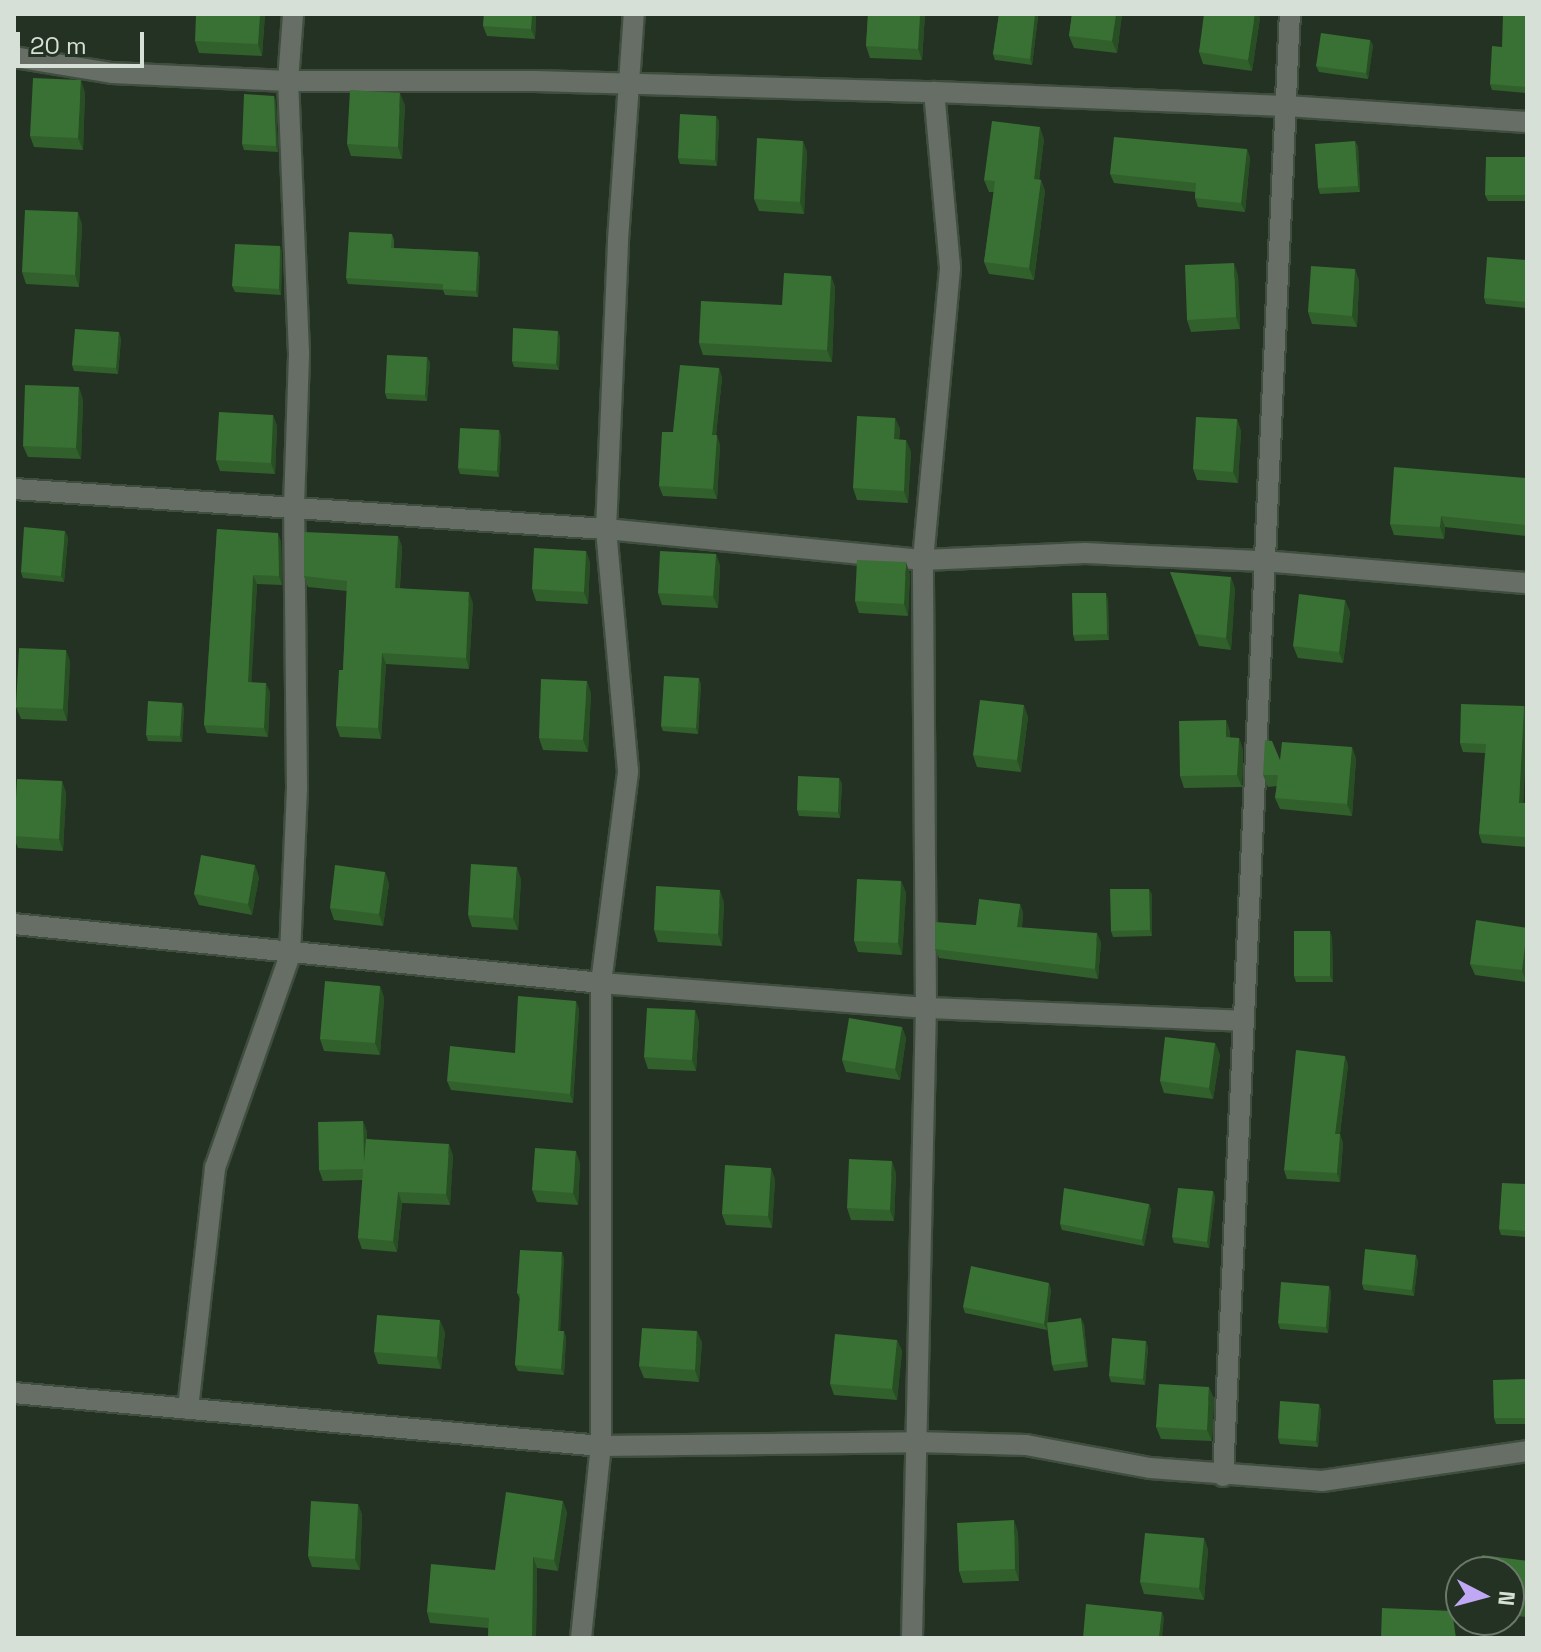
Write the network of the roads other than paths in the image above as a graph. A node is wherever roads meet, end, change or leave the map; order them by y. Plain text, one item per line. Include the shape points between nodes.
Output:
1 (293, 14) edge
2 (634, 14) edge
3 (1290, 14) edge
4 (14, 57) edge
5 (288, 81) junction
6 (630, 84) junction
7 (934, 92) junction
8 (1285, 106) junction
9 (1527, 122) edge
10 (14, 489) edge
11 (294, 506) junction
12 (606, 529) junction
13 (923, 560) junction
14 (1264, 561) junction
15 (1527, 583) edge
16 (14, 924) edge
17 (290, 955) junction
18 (601, 983) junction
19 (926, 1008) junction
20 (1244, 1021) junction
21 (14, 1393) edge
22 (188, 1409) junction
23 (916, 1442) junction
24 (601, 1446) junction
25 (1527, 1451) edge
26 (1223, 1476) junction
27 (581, 1638) edge
28 (912, 1638) edge

1 - 5 street
2 - 6 street
3 - 8 street
4 - 5 street via 112,73
5 - 6 street
5 - 11 street via 299,353
6 - 7 street
6 - 12 street
7 - 8 street
7 - 13 street via 950,267
8 - 9 street
8 - 14 street
10 - 11 street
11 - 12 street
11 - 17 street via 297,787
12 - 13 street
12 - 18 street via 628,771
13 - 14 street via 1085,553
13 - 19 street
14 - 15 street
14 - 20 street
16 - 17 street
17 - 18 street
17 - 22 street via 215,1168
18 - 19 street
18 - 24 street
19 - 20 street
19 - 23 street
20 - 26 street
21 - 22 street
22 - 24 street
23 - 24 street
23 - 26 street via 1026,1445
23 - 28 street
24 - 27 street
25 - 26 street via 1322,1481

